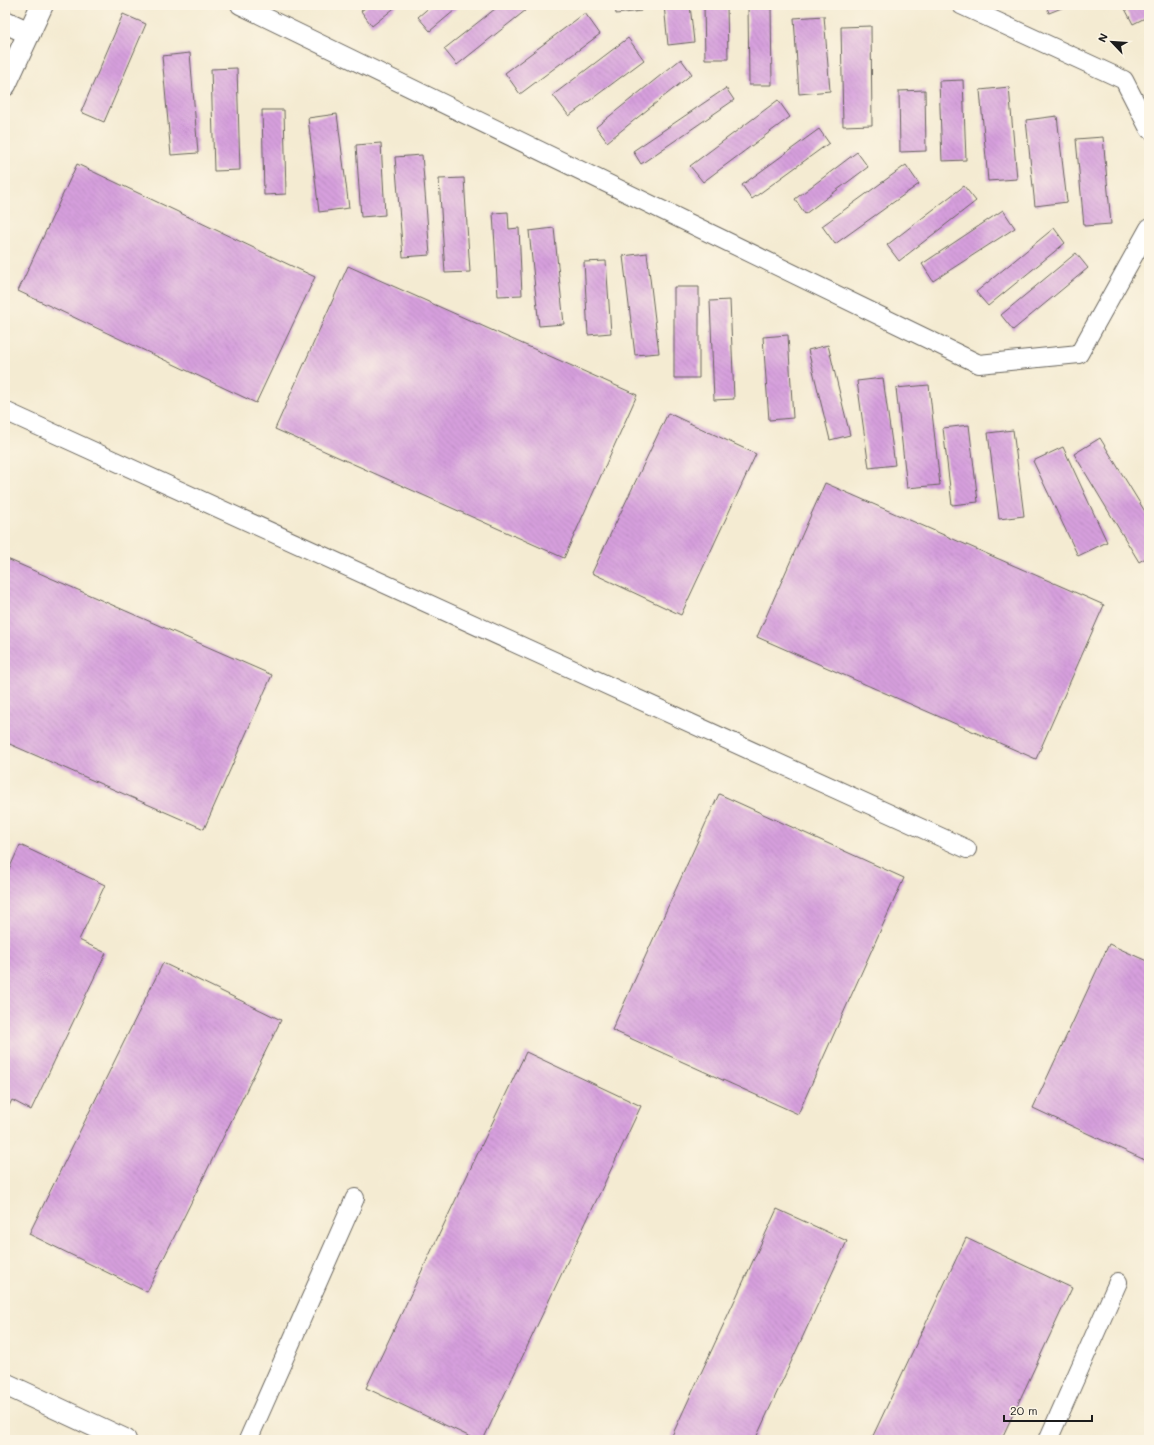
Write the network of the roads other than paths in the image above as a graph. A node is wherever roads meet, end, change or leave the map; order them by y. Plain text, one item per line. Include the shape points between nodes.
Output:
1 (42, 5) edge
2 (240, 5) edge
3 (961, 5) edge
4 (5, 22) edge
5 (29, 33) junction
6 (5, 85) edge
7 (1149, 129) edge
8 (1149, 228) edge
9 (5, 411) edge
10 (967, 849) dead end
11 (355, 1198) dead end
12 (1118, 1282) dead end
13 (5, 1384) edge
14 (125, 1440) edge
15 (248, 1440) edge
16 (1048, 1440) edge

1 - 5 street
2 - 8 lane via 979,364 1079,354
3 - 7 lane via 1124,80
4 - 5 street
5 - 6 street
9 - 10 lane
11 - 15 lane
12 - 16 lane
13 - 14 street

